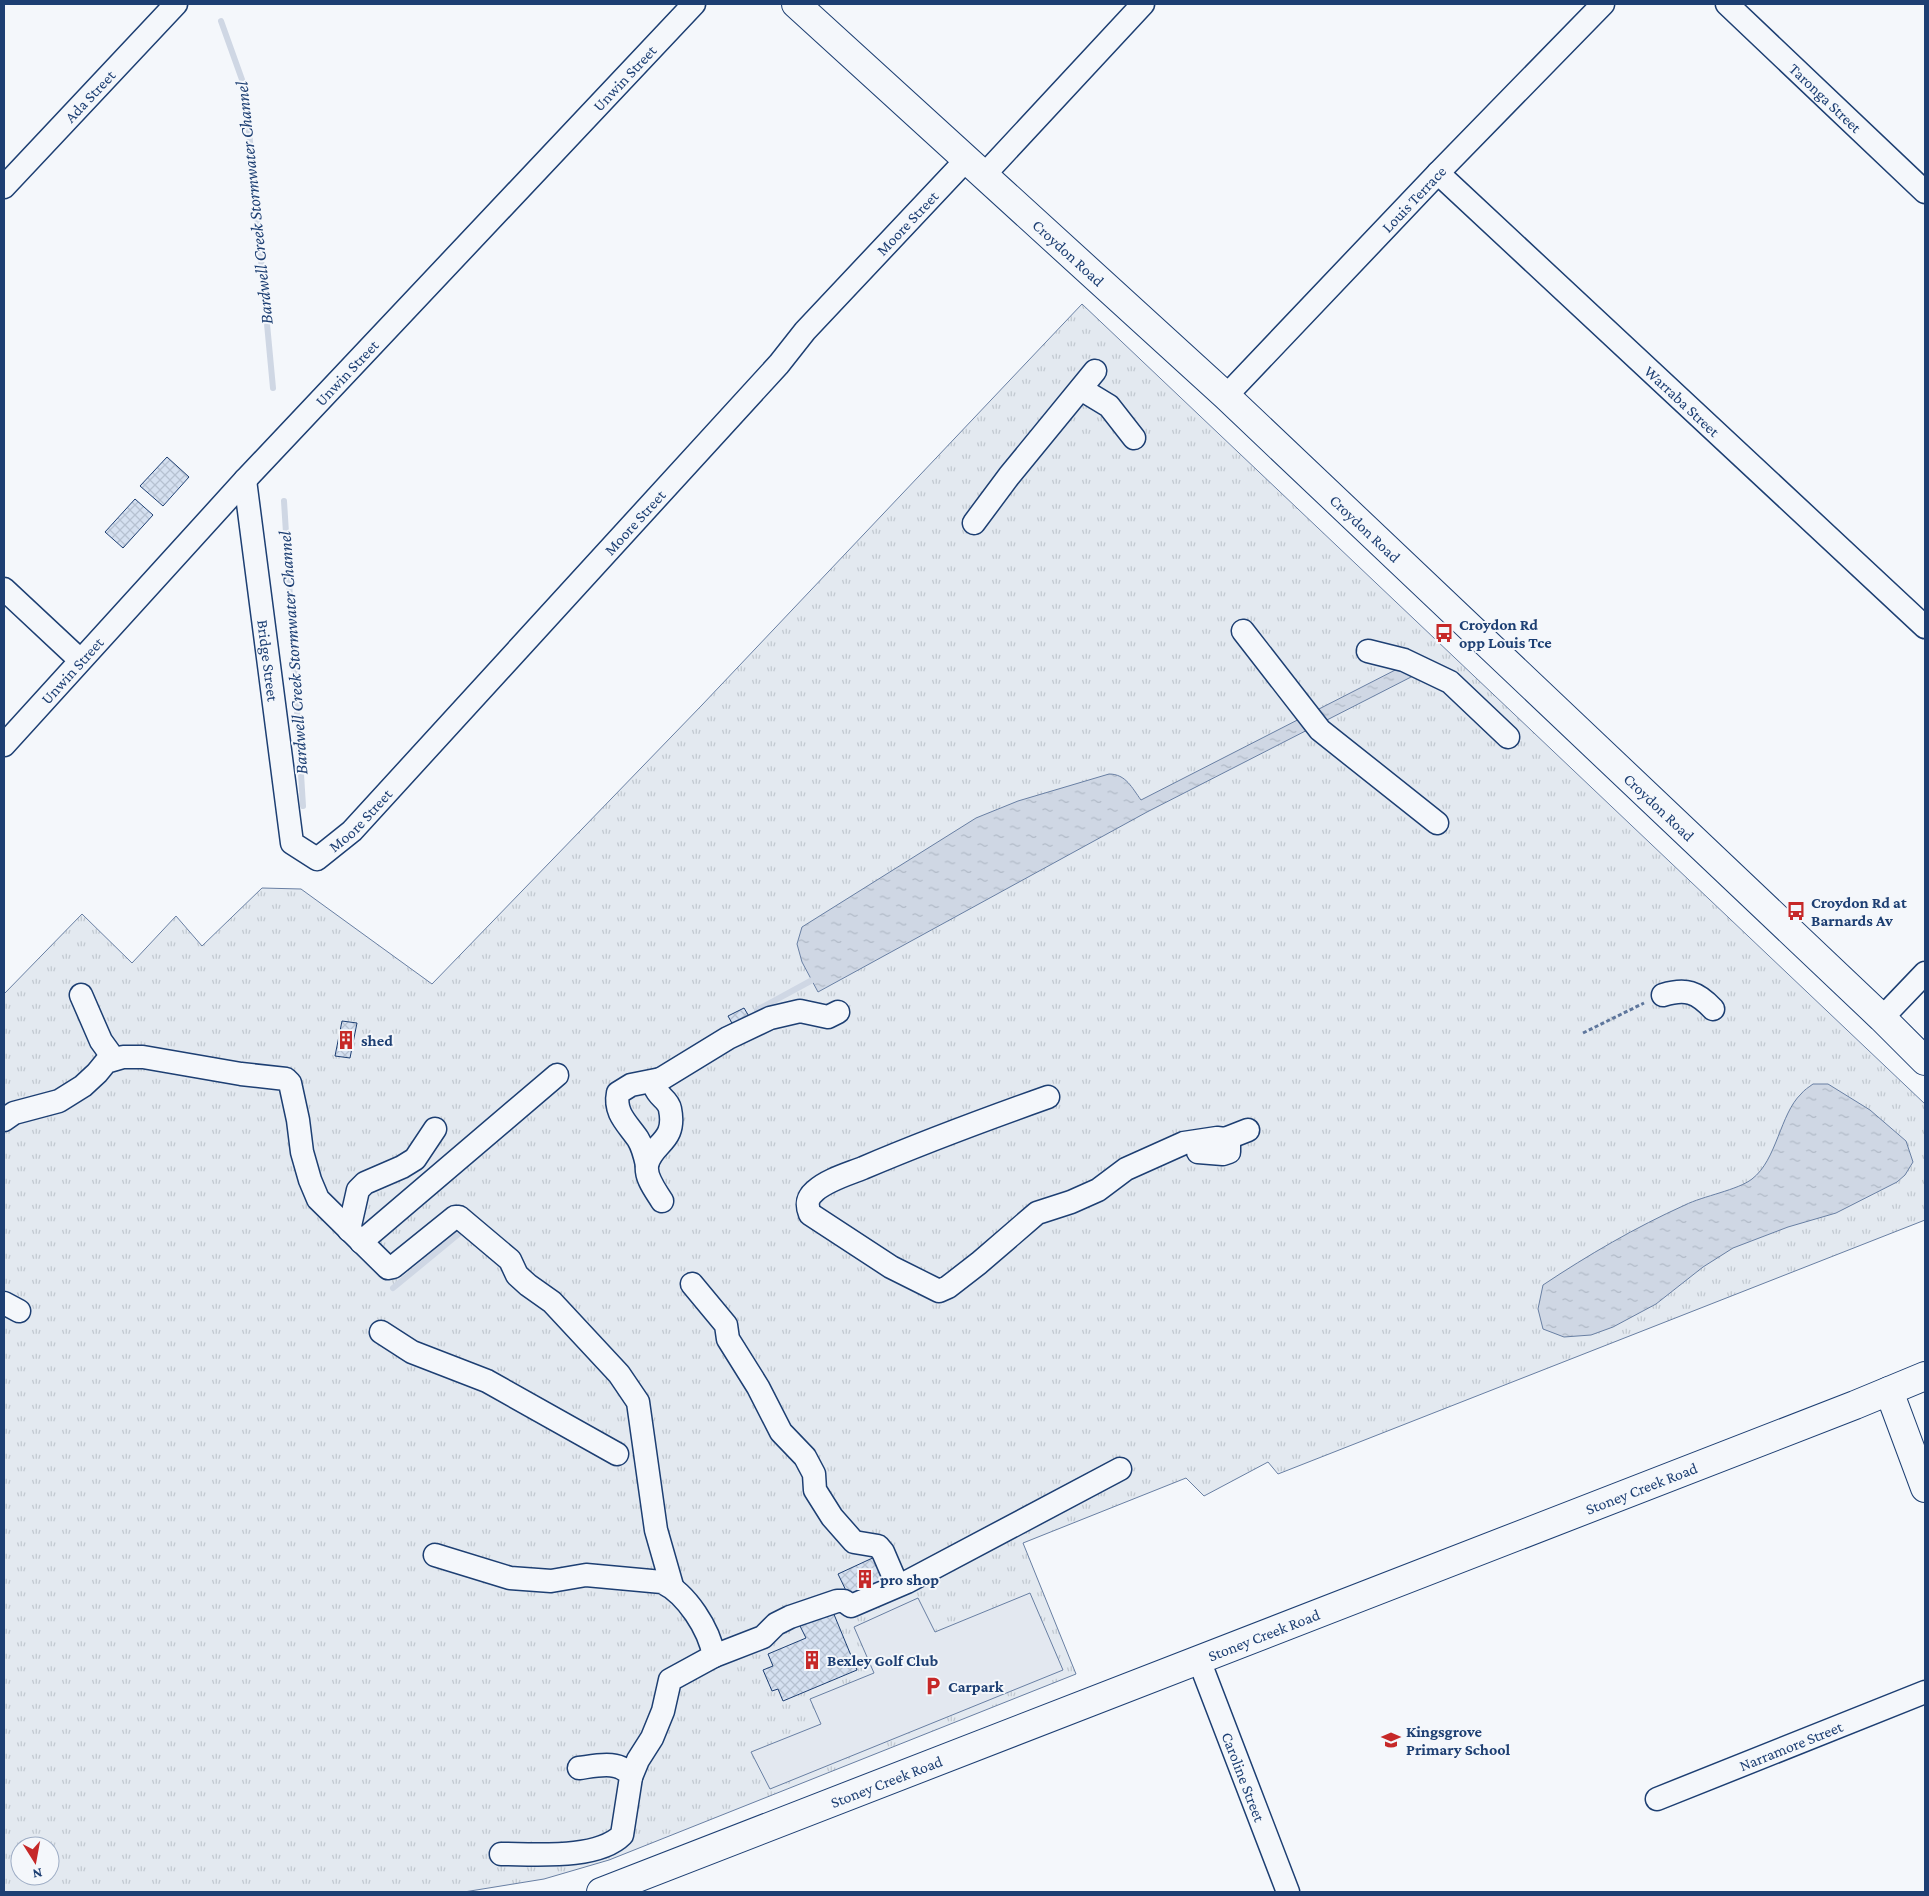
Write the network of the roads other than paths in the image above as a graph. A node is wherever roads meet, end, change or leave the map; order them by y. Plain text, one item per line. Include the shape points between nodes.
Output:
1 (176, 4) edge
2 (694, 4) edge
3 (796, 4) edge
4 (1143, 4) edge
5 (1603, 4) edge
6 (1727, 4) edge
7 (976, 167) junction
8 (1438, 173) junction
9 (4, 187) edge
10 (1925, 192) edge
11 (1095, 371) dead end
12 (1081, 389) junction
13 (1226, 396) junction
14 (1134, 438) dead end
15 (245, 480) junction
16 (974, 523) dead end
17 (4, 589) edge
18 (1925, 628) edge
19 (1243, 631) dead end
20 (1368, 651) dead end
21 (80, 660) junction
22 (1508, 737) dead end
23 (4, 745) edge
24 (1437, 823) dead end
25 (292, 843) joint
26 (1925, 973) edge
27 (81, 995) dead end
28 (1663, 995) road end
29 (1713, 1010) dead end
30 (838, 1012) dead end
31 (1882, 1018) junction
32 (114, 1059) junction
33 (1925, 1061) edge
34 (558, 1075) dead end
35 (661, 1079) junction
36 (1048, 1097) dead end
37 (4, 1120) edge
38 (435, 1129) dead end
39 (1248, 1130) dead end
40 (1226, 1139) junction
41 (1198, 1152) dead end
42 (647, 1166) junction
43 (662, 1201) dead end
44 (355, 1236) junction
45 (692, 1284) dead end
46 (381, 1332) dead end
47 (1925, 1376) edge
48 (1889, 1391) junction
49 (617, 1454) dead end
50 (1120, 1469) dead end
51 (1925, 1488) edge
52 (435, 1555) dead end
53 (899, 1584) junction
54 (672, 1586) junction
55 (714, 1656) junction
56 (1199, 1660) junction
57 (1925, 1692) edge
58 (579, 1768) dead end
59 (631, 1777) junction
60 (1657, 1799) dead end
61 (501, 1854) dead end
62 (602, 1892) edge
63 (1288, 1892) edge

1 - 9 street, Ada Street
2 - 15 street, Unwin Street
3 - 7 main road, Croydon Road
4 - 7 street, Moore Street
5 - 8 street, Louis Terrace
6 - 10 street, Taronga Street
7 - 13 main road, Croydon Road
7 - 25 street, Moore Street via 805,331 352,831 318,859
8 - 13 street, Louis Terrace
8 - 18 street, Warraba Street
11 - 12 street
12 - 14 street via 1109,406
12 - 16 street
13 - 31 main road, Croydon Road
15 - 21 street, Unwin Street
15 - 25 street, Bridge Street
17 - 21 street
19 - 24 street via 1320,730
20 - 22 street via 1404,660 1450,682
21 - 23 street, Unwin Street
26 - 31 street
27 - 32 street via 101,1041
28 - 29 street via 1682,991 1697,994
30 - 35 street via 828,1017 800,1011 770,1018 728,1038
31 - 33 main road, Croydon Road
32 - 37 street via 106,1062 83,1086 59,1101 14,1113
32 - 44 street via 143,1058 286,1079 290,1083 302,1152 318,1199
34 - 44 street
35 - 42 street via 655,1087 670,1108 670,1134
35 - 42 street via 631,1085 618,1093 616,1102 621,1118 644,1149
36 - 40 street via 898,1153 829,1183 809,1197 810,1214 891,1267 939,1291 979,1263 1037,1213 1098,1190 1126,1169 1184,1143
38 - 44 street via 414,1160 365,1183 358,1190
39 - 40 street
40 - 41 street via 1229,1152
42 - 43 street via 649,1180
44 - 54 street via 388,1268 393,1268 459,1217 510,1260 517,1275 552,1302 619,1374 638,1402 656,1530
45 - 53 street via 726,1325 728,1339 781,1432 805,1457 814,1474 815,1490 832,1517 854,1542 878,1546
46 - 49 street via 412,1352 487,1380
47 - 48 main road, Stoney Creek Road
48 - 51 main road
48 - 56 main road, Stoney Creek Road
50 - 53 street
52 - 54 street via 510,1578 551,1581 586,1575 649,1580
53 - 55 street via 851,1606 837,1601 790,1617 776,1624 763,1637
54 - 55 street via 697,1615
55 - 59 street via 670,1680 663,1711
56 - 62 main road, Stoney Creek Road
56 - 63 street, Caroline Street
57 - 60 street, Narramore Street
58 - 59 street via 606,1764 621,1768
59 - 61 street via 622,1835 617,1840 592,1850 568,1853

